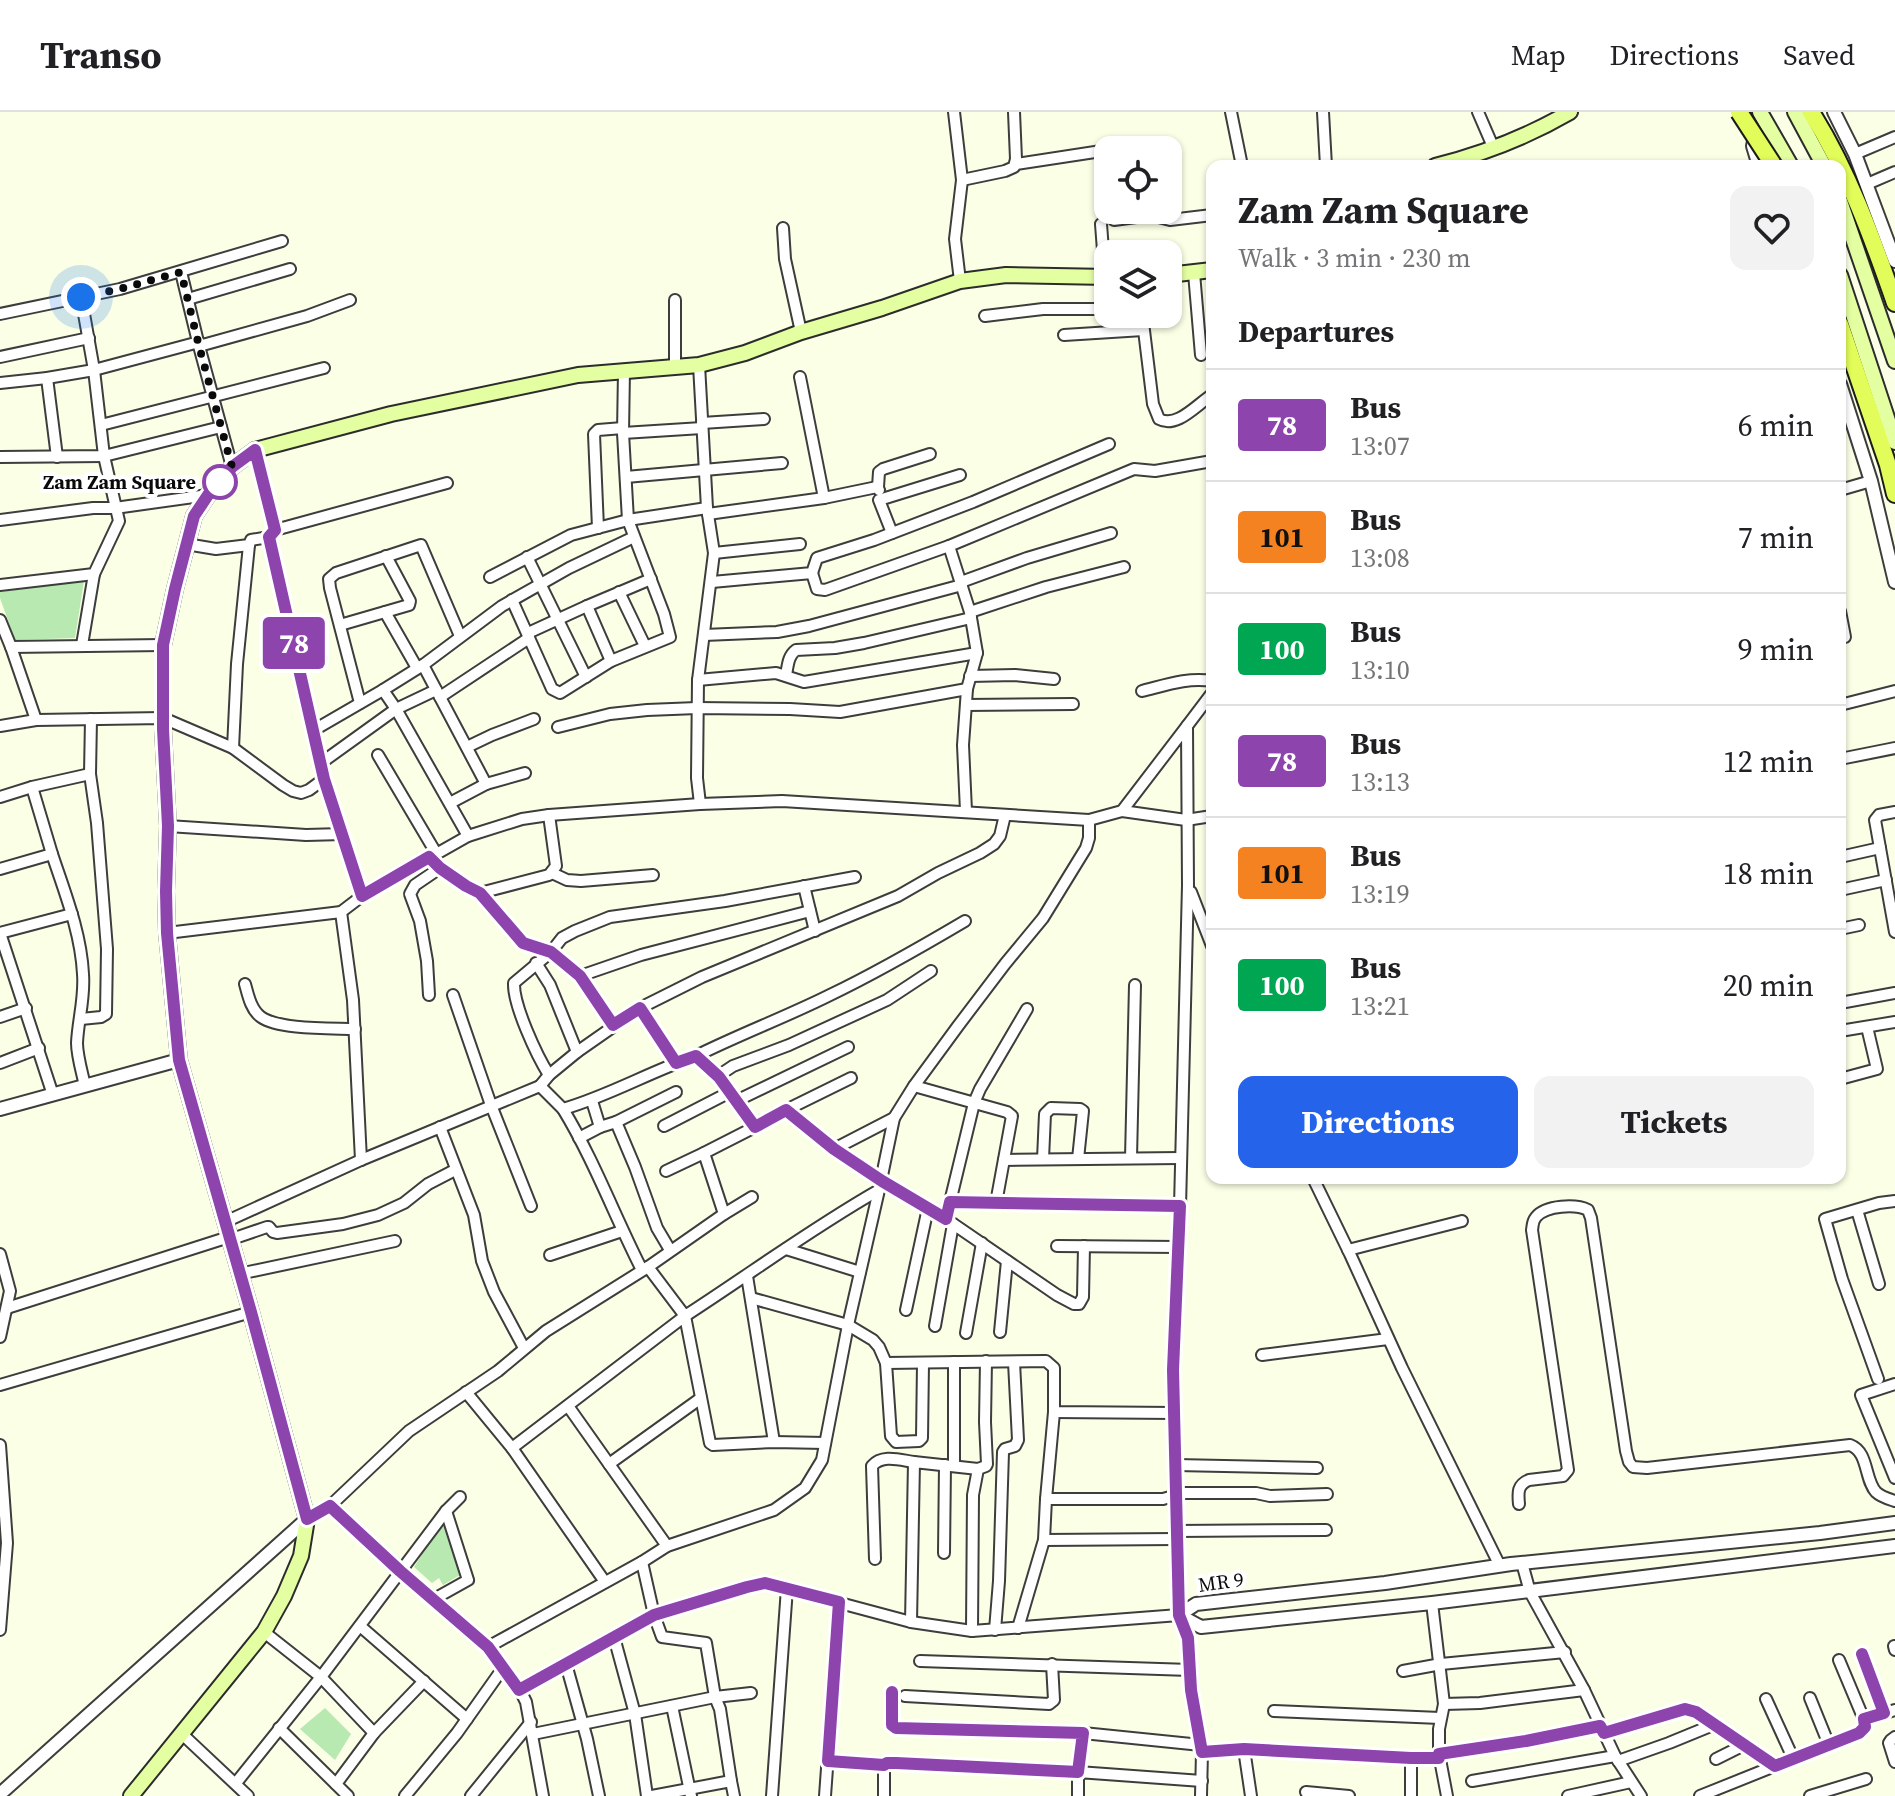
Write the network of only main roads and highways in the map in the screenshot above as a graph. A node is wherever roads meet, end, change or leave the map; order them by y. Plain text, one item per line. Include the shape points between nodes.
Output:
1 (1570, 112) edge
2 (1739, 112) edge
3 (1795, 112) edge
4 (1811, 112) edge
5 (1764, 116) edge
6 (1469, 160) edge
7 (1770, 160) edge
8 (1788, 160) edge
9 (1821, 160) edge
10 (1838, 160) edge
11 (1846, 175) edge
12 (1846, 218) edge
13 (1206, 271) edge
14 (1182, 274) edge
15 (1094, 277) edge
16 (1846, 293) edge
17 (1895, 303) edge
18 (1846, 342) edge
19 (1895, 361) edge
20 (1895, 442) edge
21 (1895, 494) edge
22 (138, 1793) edge

1 - 6 main road
2 - 7 main road, bridge
3 - 9 main road
4 - 10 main road
5 - 8 main road
11 - 17 main road
12 - 19 main road
13 - 14 main road
15 - 22 main road via 1006,275 960,281 699,365 578,375 391,414 255,450 232,467 194,516 163,645 167,933 179,1060 307,1519 301,1556 264,1632
16 - 20 main road
18 - 21 main road

